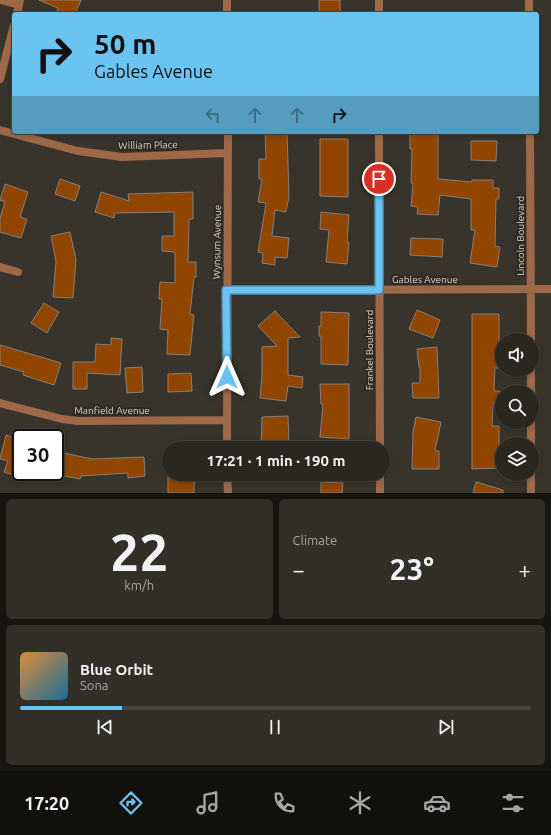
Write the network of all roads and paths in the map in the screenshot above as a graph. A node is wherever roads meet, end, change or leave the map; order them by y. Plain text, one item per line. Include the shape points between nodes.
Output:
1 (1, 0) edge
2 (227, 0) edge
3 (379, 0) edge
4 (529, 0) edge
5 (20, 2) edge
6 (18, 12) edge
7 (227, 12) edge
8 (379, 12) edge
9 (529, 12) edge
10 (12, 33) edge
11 (0, 79) edge
12 (0, 130) edge
13 (12, 133) edge
14 (15, 134) edge
15 (228, 134) edge
16 (379, 134) edge
17 (530, 134) edge
18 (228, 153) junction
19 (0, 267) edge
20 (18, 272) dead end
21 (531, 289) junction
22 (551, 289) edge
23 (226, 290) junction
24 (379, 290) junction
25 (531, 333) edge
26 (0, 403) edge
27 (227, 420) junction
28 (227, 441) edge
29 (380, 441) edge
30 (227, 481) edge
31 (380, 481) edge
32 (531, 481) edge
33 (228, 493) edge
34 (380, 493) edge
35 (531, 493) edge

1 - 5 street
2 - 7 street
3 - 8 street
4 - 9 street
5 - 6 street
10 - 11 street
12 - 13 street, William Place
14 - 18 street, William Place via 78,151 122,157
15 - 18 street, Wynsum Avenue
16 - 24 street, Frankel Boulevard
17 - 21 street, Lincoln Boulevard
18 - 23 street, Wynsum Avenue
19 - 20 street
21 - 22 street, Gables Avenue
21 - 24 street, Gables Avenue
21 - 25 street, Lincoln Boulevard
23 - 24 street, Gables Avenue
23 - 27 street, Wynsum Avenue
24 - 29 street, Frankel Boulevard
26 - 27 street, Manfield Avenue via 62,420
27 - 28 street, Wynsum Avenue
30 - 33 street
31 - 34 street
32 - 35 street

